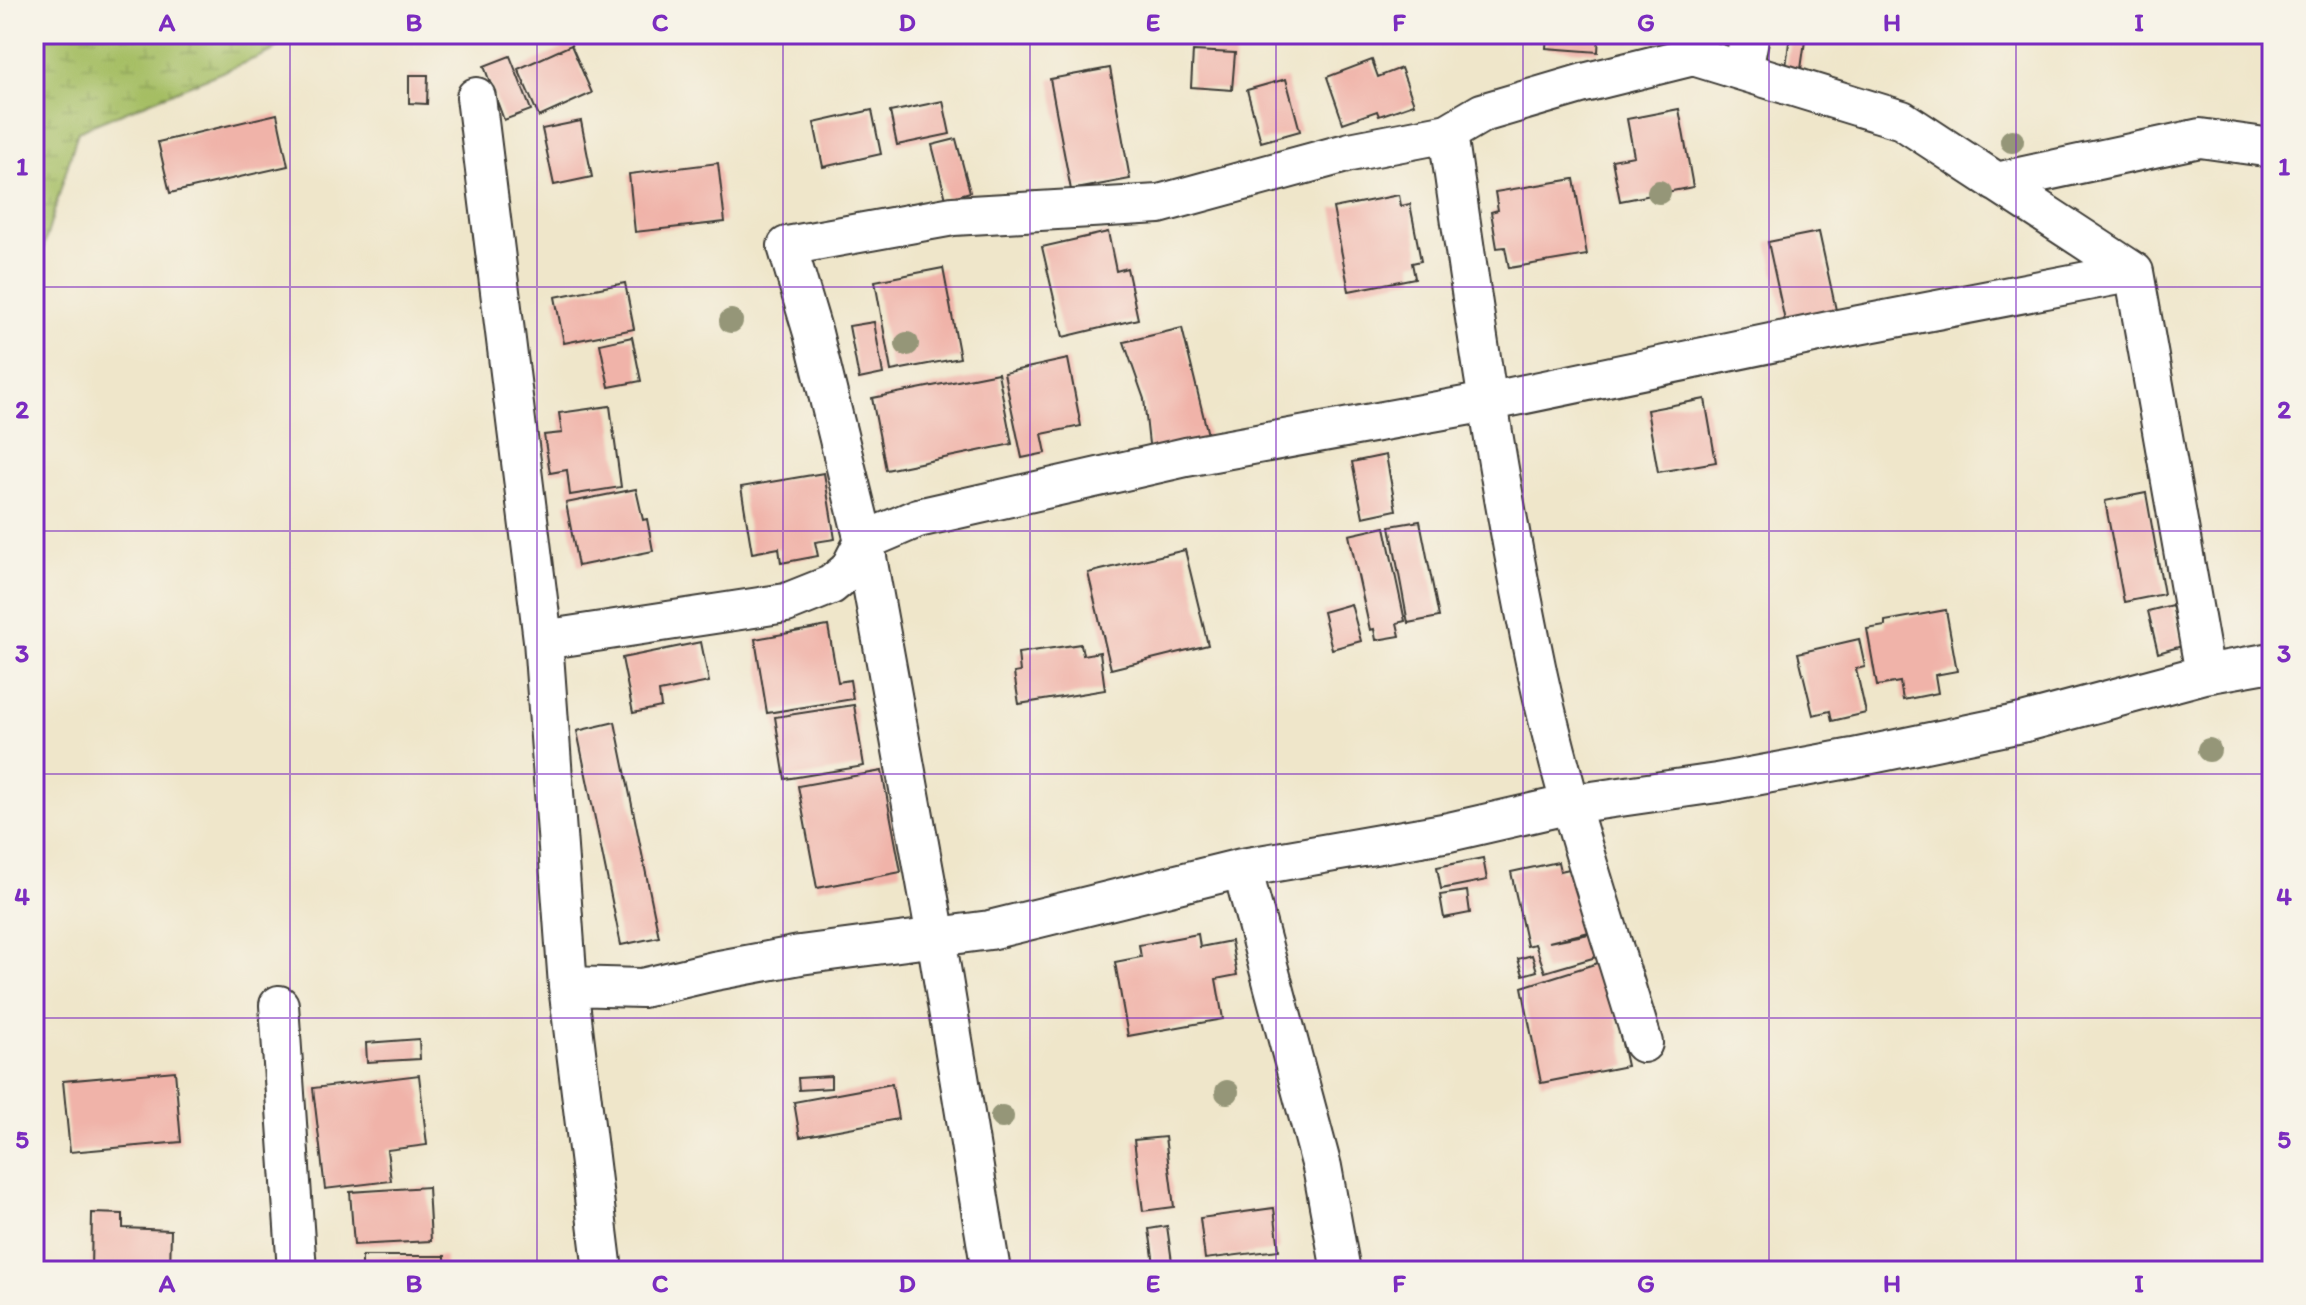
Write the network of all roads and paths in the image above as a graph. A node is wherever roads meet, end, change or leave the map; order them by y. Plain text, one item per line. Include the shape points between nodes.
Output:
1 (1750, 34) edge
2 (1743, 71) junction
3 (476, 97) dead end
4 (1448, 133) junction
5 (2272, 148) edge
6 (1996, 182) junction
7 (2134, 272) junction
8 (1487, 402) junction
9 (864, 541) junction
10 (543, 640) junction
11 (2272, 662) edge
12 (2205, 674) junction
13 (1571, 804) junction
14 (1242, 868) junction
15 (936, 937) junction
16 (568, 986) junction
17 (279, 1005) dead end
18 (1643, 1043) dead end
19 (297, 1271) edge
20 (603, 1271) edge
21 (991, 1271) edge
22 (1341, 1271) edge

1 - 2 street
2 - 4 street via 1693,56 1482,113
2 - 6 street via 1902,120
3 - 10 street
4 - 8 street
4 - 9 street via 1325,158 1159,204 953,216 787,246
5 - 6 street via 2200,138
6 - 7 street
7 - 8 street
7 - 12 street
8 - 9 street via 1186,457 918,518
8 - 13 street via 1539,678
9 - 10 street via 849,570 831,585 786,603
9 - 15 street
10 - 16 street
11 - 12 street
12 - 13 street via 2026,722 1868,755
13 - 14 street via 1449,832
13 - 18 street
14 - 15 street via 990,930
14 - 22 street via 1322,1167
15 - 16 street via 800,955 642,988
15 - 21 street
16 - 20 street
17 - 19 street

